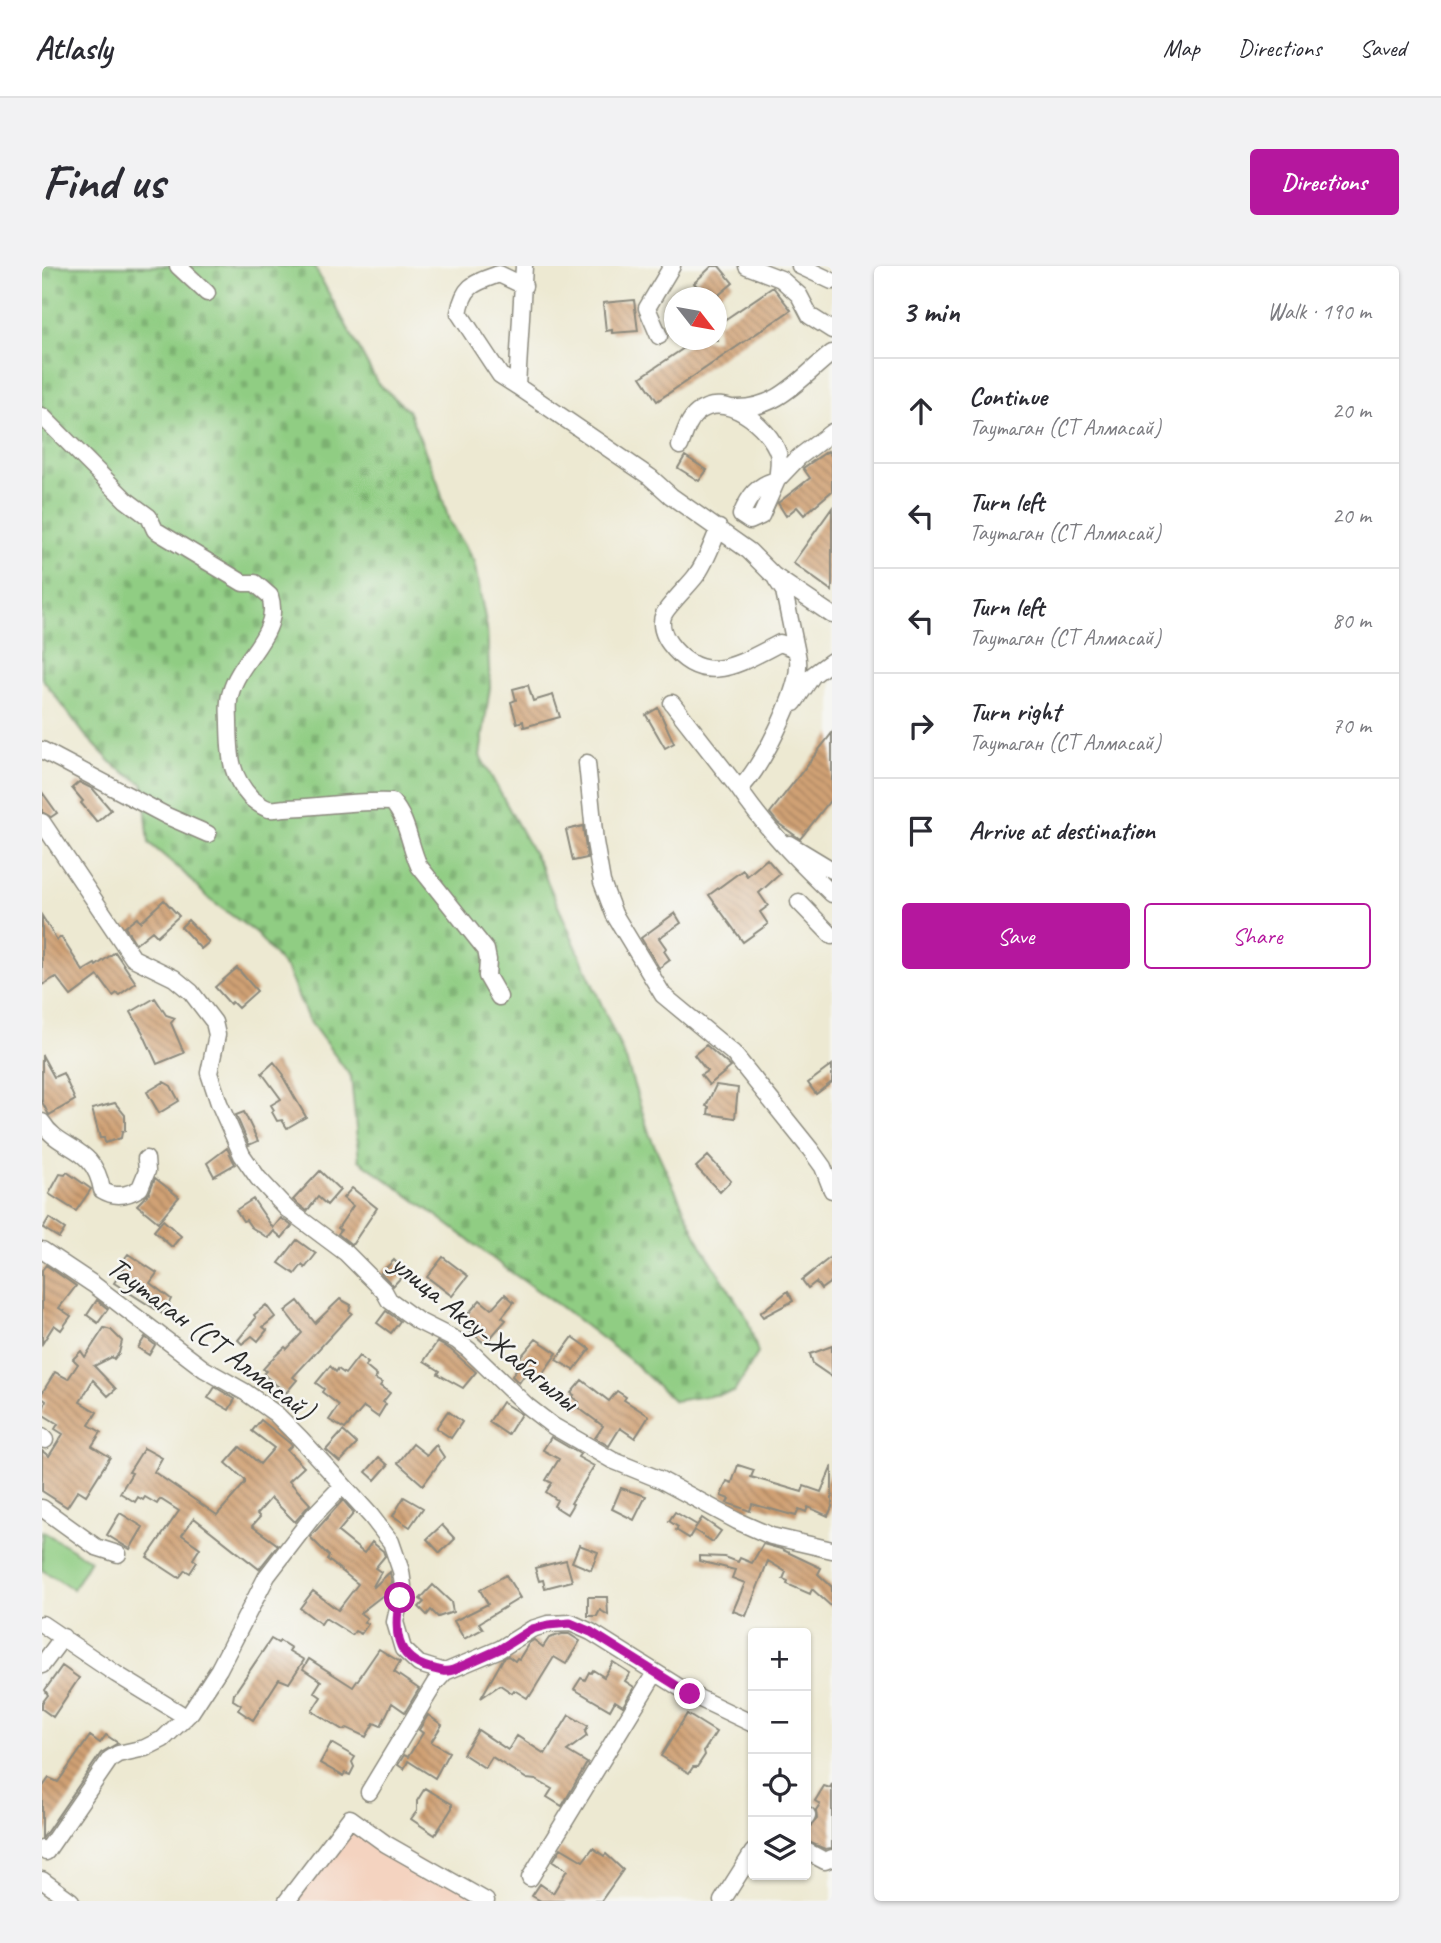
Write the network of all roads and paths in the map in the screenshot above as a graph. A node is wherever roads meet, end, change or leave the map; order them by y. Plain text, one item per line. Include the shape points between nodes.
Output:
1 (178, 266) edge
2 (524, 266) edge
3 (672, 266) edge
4 (747, 266) edge
5 (800, 266) edge
6 (832, 281) edge
7 (524, 286) junction
8 (207, 293) dead end
9 (832, 330) edge
10 (659, 337) dead end
11 (832, 353) edge
12 (517, 386) junction
13 (729, 408) junction
14 (42, 416) edge
15 (832, 432) edge
16 (680, 446) dead end
17 (719, 528) junction
18 (773, 575) junction
19 (832, 615) edge
20 (796, 649) junction
21 (832, 661) edge
22 (672, 703) dead end
23 (777, 728) junction
24 (42, 750) edge
25 (587, 763) dead end
26 (739, 789) junction
27 (42, 822) edge
28 (208, 834) dead end
29 (782, 841) junction
30 (832, 870) edge
31 (832, 894) edge
32 (799, 902) dead end
33 (832, 936) edge
34 (499, 997) dead end
35 (42, 1122) edge
36 (146, 1159) dead end
37 (832, 1190) edge
38 (42, 1250) edge
39 (343, 1485) junction
40 (42, 1508) edge
41 (832, 1550) edge
42 (118, 1554) dead end
43 (42, 1624) edge
44 (63, 1637) junction
45 (42, 1665) edge
46 (445, 1672) junction
47 (655, 1673) junction
48 (186, 1717) junction
49 (748, 1722) edge
50 (369, 1792) dead end
51 (44, 1850) edge
52 (811, 1854) edge
53 (832, 1858) edge
54 (748, 1860) edge
55 (530, 1878) dead end
56 (42, 1880) edge
57 (71, 1901) edge
58 (287, 1901) edge
59 (486, 1901) edge
60 (722, 1901) edge

1 - 8 street
2 - 7 street
3 - 10 street via 647,308
4 - 9 street via 781,279 799,295 810,316
5 - 6 street
7 - 12 street
7 - 12 street via 499,274 477,281 462,296 459,313 500,375
11 - 13 street via 776,399 752,408
12 - 17 street
13 - 15 street via 756,421 768,433 779,456 777,480
13 - 16 street via 710,407 696,413
14 - 34 street via 149,517 155,530 243,583 255,583 270,596 273,618 238,675 228,703 230,755 240,785 269,809 393,802 402,814 419,866 486,950 487,976
17 - 18 street
17 - 20 street via 698,573 663,615 662,630 668,640 680,656 698,667 722,669 780,643
18 - 19 street
18 - 20 street via 784,591
20 - 23 street via 799,666
21 - 23 street via 813,676
22 - 26 street
23 - 26 street via 749,781
24 - 28 street
25 - 37 street via 602,882 614,914 663,995 733,1054 810,1149
26 - 29 street
27 - 41 street, улица Аксу-Жабагылы via 133,957 191,992 214,1023 217,1035 209,1073 219,1103 242,1154 287,1209 346,1253 390,1300 418,1321 456,1339 553,1426 737,1521 771,1536
29 - 30 street
29 - 31 street
32 - 33 street
35 - 36 street via 46,1130 86,1157 96,1169 102,1190 110,1195 126,1195 140,1188
38 - 39 street, Таутаган (СТ Алмасай) via 204,1369 276,1414
39 - 46 street, Таутаган (СТ Алмасай) via 391,1542 397,1556 403,1586 395,1622 403,1649 419,1664
39 - 48 street via 268,1576 219,1669
40 - 42 street via 96,1547
43 - 44 street
44 - 45 street
44 - 48 street
46 - 47 street via 500,1649 532,1629 570,1623
46 - 50 street
47 - 49 street
47 - 55 street
48 - 51 street via 163,1739 110,1759
52 - 53 street via 825,1861
54 - 60 street
56 - 57 street
58 - 59 street via 350,1818

